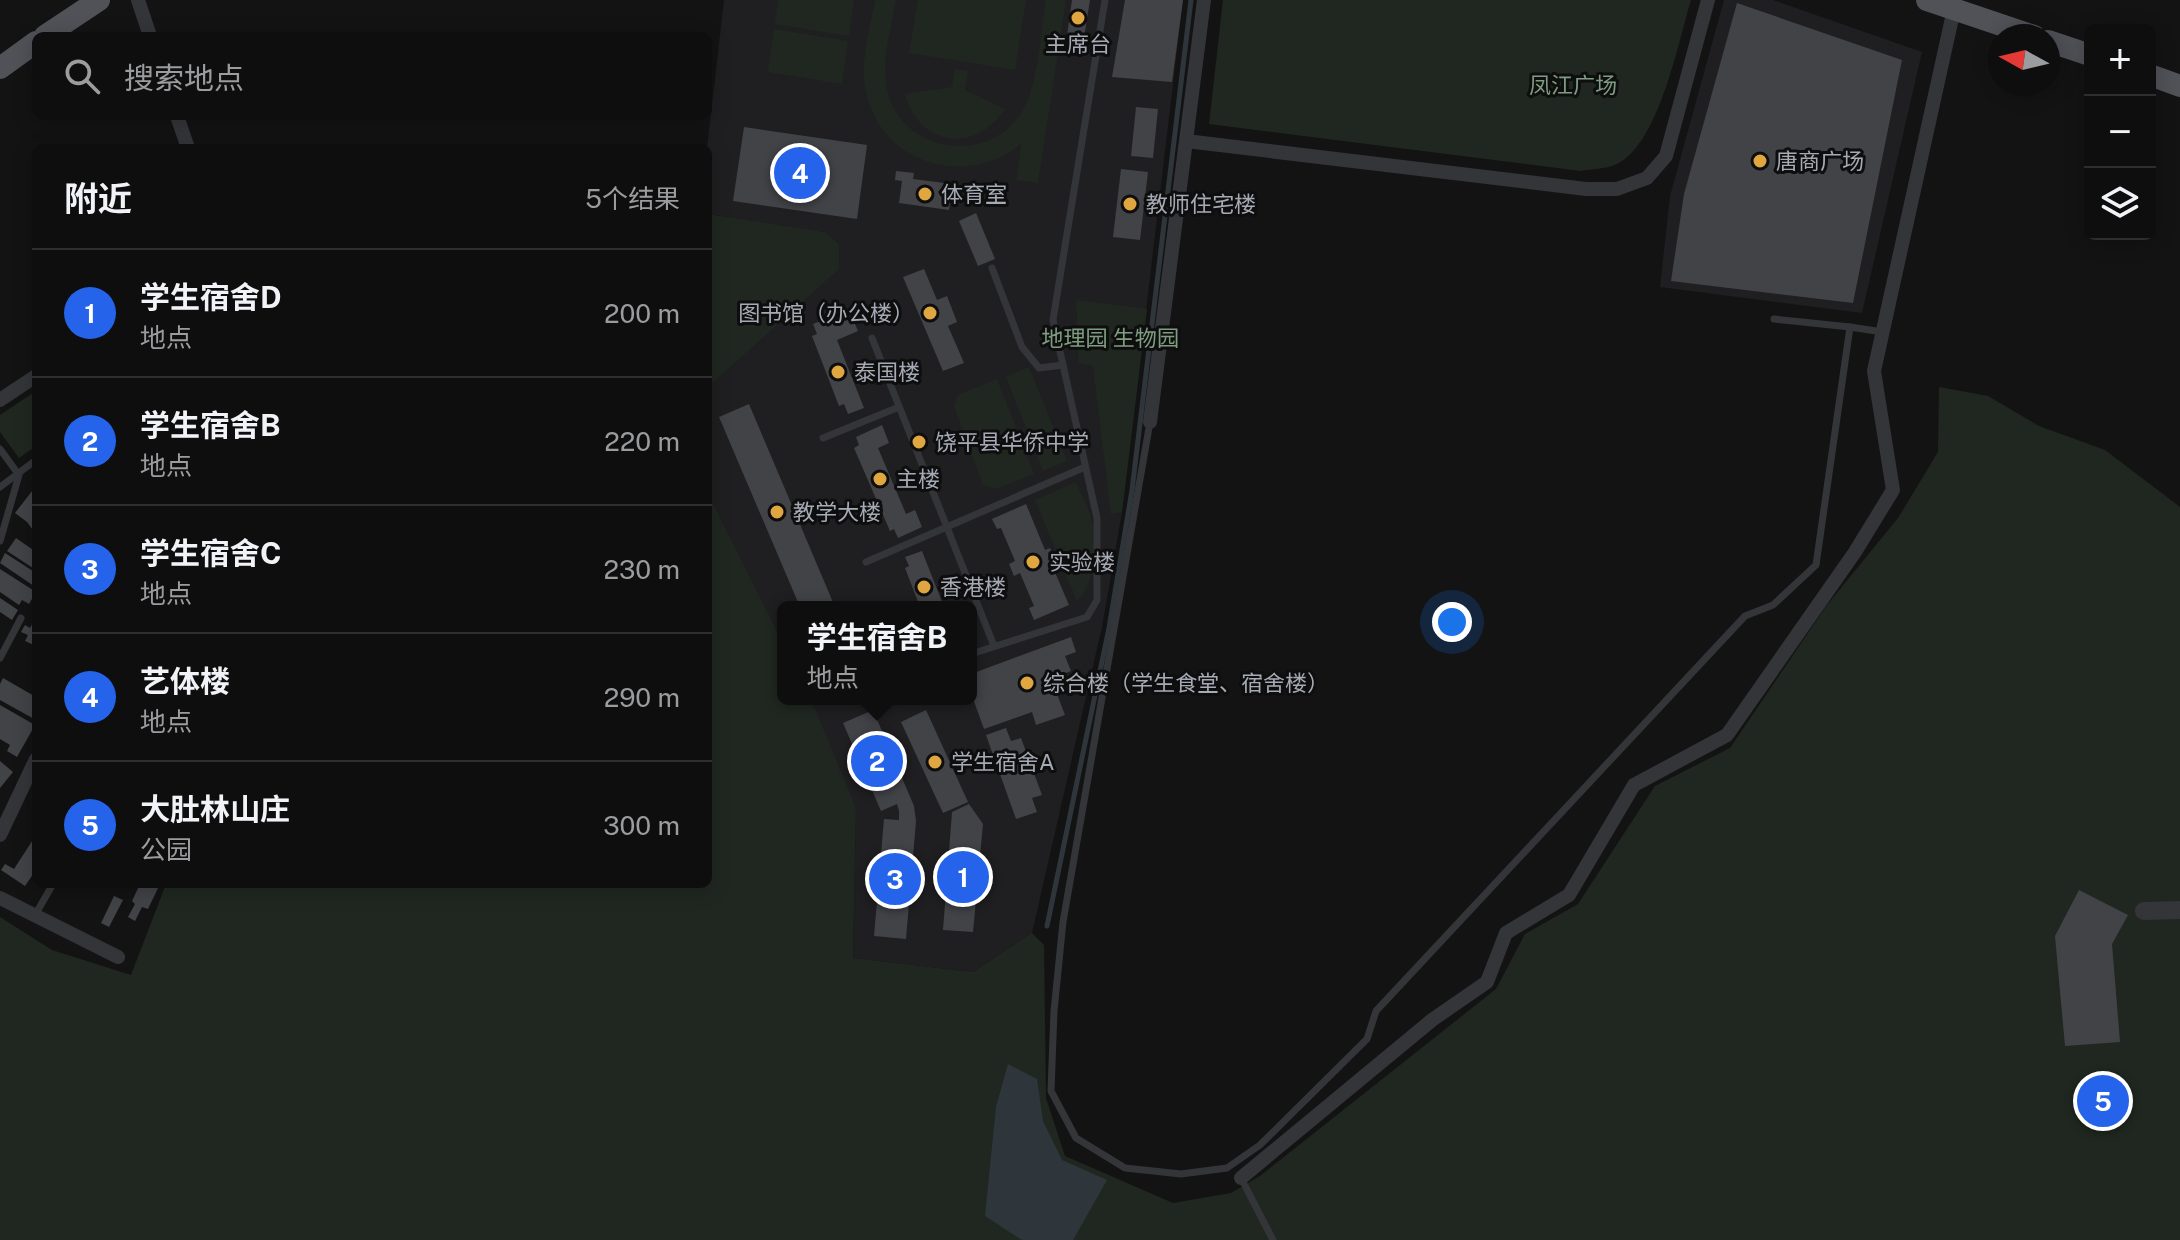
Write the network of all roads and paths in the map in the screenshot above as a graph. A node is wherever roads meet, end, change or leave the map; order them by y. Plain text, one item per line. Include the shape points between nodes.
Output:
1 (99, 0) edge
2 (138, 0) edge
3 (1105, 0) edge
4 (1204, 0) edge
5 (1708, 0) edge
6 (1927, 0) edge
7 (1954, 9) junction
8 (1998, 24) edge
9 (50, 32) edge
10 (149, 32) edge
11 (32, 45) edge
12 (2060, 45) edge
13 (2084, 53) edge
14 (0, 68) edge
15 (2156, 77) edge
16 (2180, 86) edge
17 (178, 120) edge
18 (1186, 141) junction
19 (187, 144) edge
20 (992, 268) dead end
21 (1774, 319) dead end
22 (1850, 327) junction
23 (1883, 332) junction
24 (872, 338) dead end
25 (1063, 365) junction
26 (32, 379) edge
27 (0, 400) edge
28 (899, 407) junction
29 (1150, 422) joint
30 (823, 438) dead end
31 (0, 449) edge
32 (32, 464) edge
33 (1085, 467) junction
34 (19, 475) junction
35 (0, 487) edge
36 (947, 527) junction
37 (0, 541) edge
38 (866, 562) dead end
39 (976, 601) edge
40 (977, 603) edge
41 (21, 618) dead end
42 (994, 646) junction
43 (977, 652) edge
44 (0, 658) edge
45 (32, 767) edge
46 (0, 835) edge
47 (51, 888) edge
48 (0, 898) edge
49 (2180, 910) edge
50 (2144, 911) dead end
51 (35, 915) junction
52 (118, 957) dead end
53 (1241, 1178) joint
54 (1273, 1240) edge

1 - 9 main road
2 - 10 street
3 - 25 lane via 1053,320
4 - 18 street
5 - 18 street via 1666,156 1647,178 1617,189
6 - 7 main road
7 - 8 main road
7 - 23 street
11 - 14 main road
12 - 13 main road
15 - 16 main road
17 - 19 street
18 - 29 street
20 - 25 lane via 1022,347 1039,368
21 - 22 lane
22 - 23 lane
22 - 29 lane via 1816,565 1773,605 1745,616 1376,1011 1367,1039 1260,1145 1227,1168 1181,1174 1125,1168 1076,1138 1051,1091 1063,922
23 - 53 street via 1874,371 1893,490 1727,735 1634,785 1569,895 1506,933 1487,982 1432,1020
24 - 28 lane
25 - 33 lane
26 - 27 street
28 - 30 lane
28 - 36 lane
31 - 34 lane
32 - 34 lane
33 - 36 lane
33 - 42 lane via 1097,518 1097,600 1087,617
34 - 35 lane
34 - 37 lane
36 - 38 lane
36 - 39 lane
40 - 42 lane
41 - 44 lane
42 - 43 lane
45 - 46 street
47 - 51 lane
48 - 51 street
49 - 50 street
51 - 52 street
53 - 54 lane

